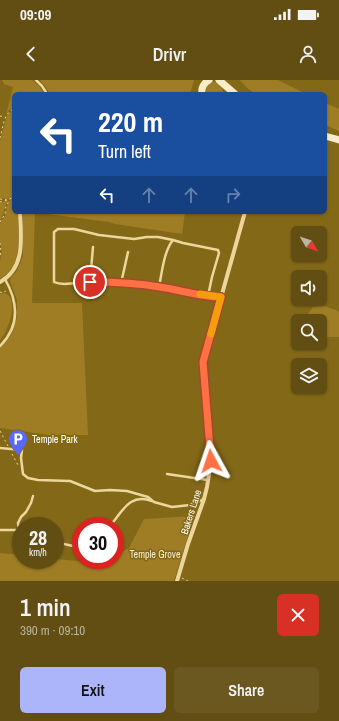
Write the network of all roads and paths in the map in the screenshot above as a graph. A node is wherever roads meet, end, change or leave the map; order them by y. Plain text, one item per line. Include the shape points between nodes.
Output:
1 (36, 80) edge
2 (209, 80) edge
3 (222, 82) edge
4 (202, 89) edge
5 (46, 92) edge
6 (225, 92) edge
7 (234, 92) edge
8 (12, 110) edge
9 (0, 116) edge
10 (6, 117) junction
11 (327, 137) edge
12 (0, 138) edge
13 (339, 140) edge
14 (0, 199) edge
15 (10, 199) joint
16 (7, 200) junction
17 (0, 202) edge
18 (20, 214) edge
19 (244, 214) edge
20 (0, 222) edge
21 (173, 240) junction
22 (0, 243) edge
23 (92, 247) dead end
24 (128, 252) dead end
25 (0, 258) edge
26 (6, 279) junction
27 (0, 282) edge
28 (90, 282) junction
29 (121, 282) junction
30 (6, 287) dead end
31 (159, 287) junction
32 (1, 293) edge
33 (208, 296) junction
34 (221, 297) junction
35 (0, 346) edge
36 (0, 448) edge
37 (167, 474) dead end
38 (208, 480) junction
39 (33, 496) dead end
40 (204, 499) junction
41 (154, 502) junction
42 (21, 517) edge
43 (118, 517) edge
44 (0, 530) edge
45 (12, 530) edge
46 (177, 579) edge
47 (188, 581) edge

1 - 5 lane
2 - 4 main road
3 - 6 main road
3 - 7 main road
8 - 10 path
9 - 10 path
10 - 12 path
11 - 13 main road
14 - 16 path
15 - 16 path
15 - 20 path
16 - 17 path
18 - 26 street via 20,259
19 - 34 street, Bakers Lane
21 - 28 lane via 158,237 134,239 58,229 54,232 54,282
21 - 31 lane via 165,258
21 - 33 lane via 218,250
22 - 25 path
23 - 28 lane
24 - 29 lane
26 - 27 street
26 - 35 lane via 13,296 15,312 11,329
28 - 29 lane
29 - 31 lane
30 - 32 path via 6,292
31 - 33 lane
33 - 34 lane
34 - 38 street, Bakers Lane via 203,362 211,461
36 - 41 lane via 22,450 23,474 28,478 70,481 96,491 127,490 148,497
37 - 38 lane
38 - 40 street, Bakers Lane
39 - 42 lane via 31,504
40 - 41 lane via 190,505 172,507
40 - 46 street, Bakers Lane
41 - 43 lane via 145,498 136,500 124,506
44 - 45 lane
46 - 47 path via 184,578

